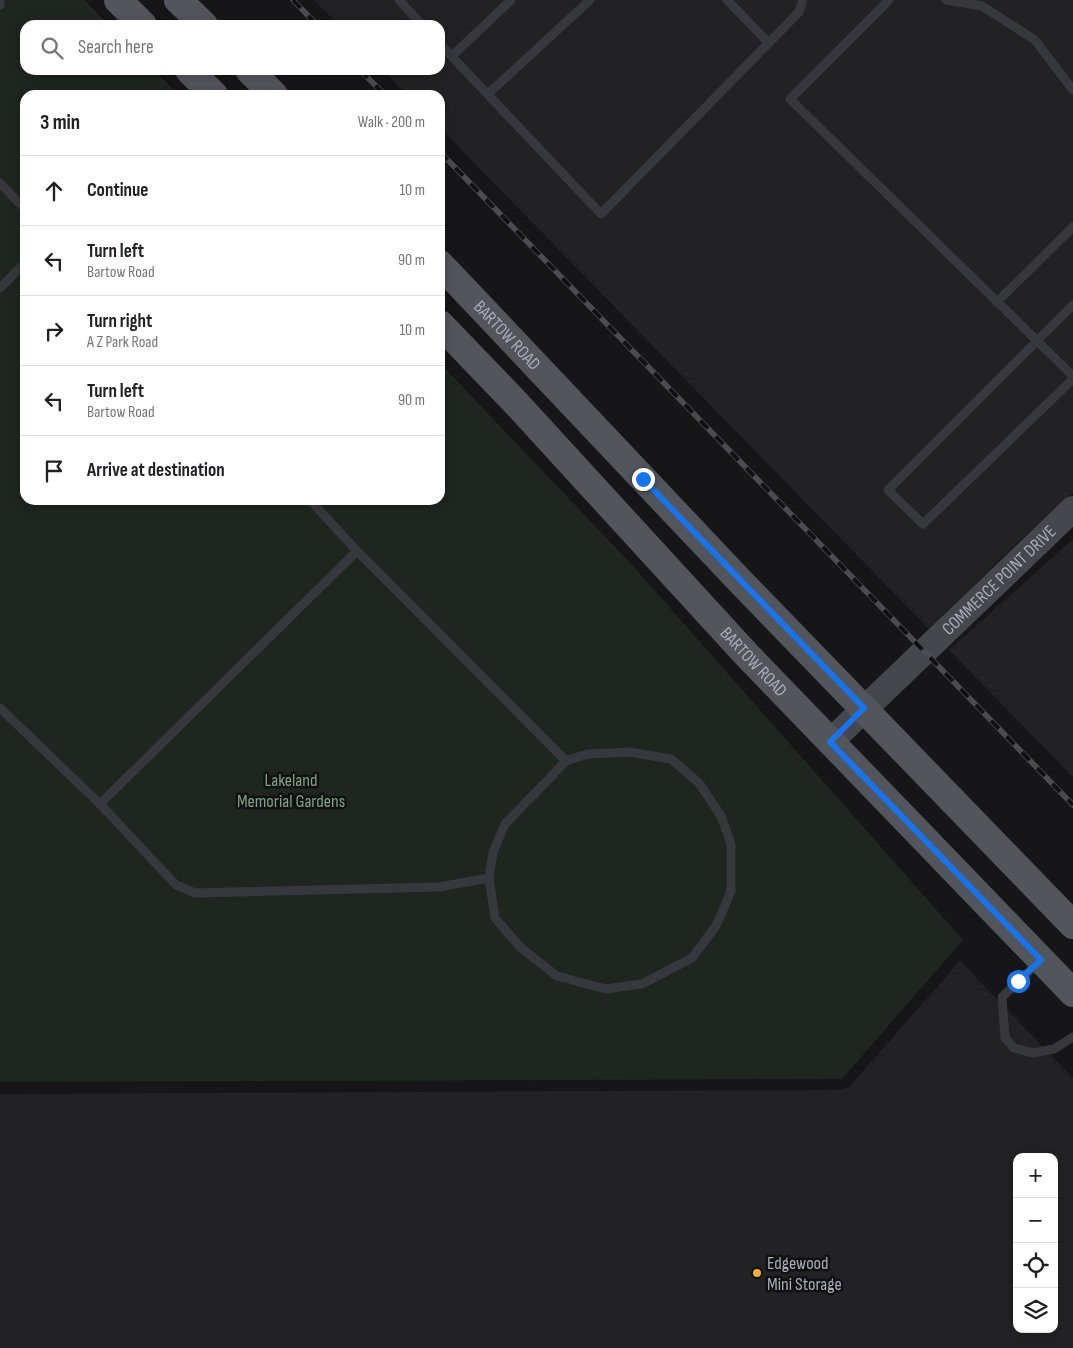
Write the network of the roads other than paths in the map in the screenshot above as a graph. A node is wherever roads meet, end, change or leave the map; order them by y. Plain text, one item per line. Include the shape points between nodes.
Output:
1 (118, 0) edge
2 (178, 0) edge
3 (399, 0) edge
4 (511, 0) edge
5 (590, 0) edge
6 (727, 0) edge
7 (803, 0) edge
8 (889, 0) edge
9 (946, 0) edge
10 (138, 20) edge
11 (199, 20) edge
12 (417, 20) edge
13 (769, 43) junction
14 (445, 49) edge
15 (452, 56) junction
16 (194, 75) edge
17 (254, 75) edge
18 (209, 90) edge
19 (269, 90) edge
20 (1073, 90) edge
21 (488, 94) junction
22 (0, 183) edge
23 (20, 204) edge
24 (1073, 227) edge
25 (20, 268) edge
26 (445, 269) edge
27 (0, 288) edge
28 (997, 302) junction
29 (1073, 306) edge
30 (445, 329) edge
31 (1036, 341) junction
32 (1073, 378) edge
33 (315, 505) edge
34 (1073, 509) edge
35 (357, 551) junction
36 (0, 708) edge
37 (864, 708) junction
38 (830, 742) junction
39 (566, 761) junction
40 (100, 804) junction
41 (489, 878) junction
42 (1073, 925) edge
43 (1041, 960) junction
44 (1073, 993) edge
45 (1073, 1037) edge

1 - 10 main road
2 - 11 main road
3 - 12 lane
4 - 15 lane
5 - 21 lane
6 - 13 lane
7 - 13 lane via 799,12
8 - 28 lane via 790,99
9 - 20 lane via 982,6 1035,40
13 - 21 lane via 601,214
14 - 15 lane
15 - 21 lane
16 - 18 main road
17 - 19 main road
22 - 23 lane
24 - 28 lane
25 - 27 lane
26 - 37 main road, BARTOW ROAD
28 - 31 lane
29 - 31 lane
30 - 38 main road, BARTOW ROAD
31 - 32 lane
31 - 32 lane via 888,490 923,524
33 - 35 lane
34 - 37 street, COMMERCE POINT DRIVE
35 - 39 lane
35 - 40 lane
36 - 40 lane
37 - 38 street, COMMERCE POINT DRIVE
37 - 42 main road, BARTOW ROAD
38 - 43 main road, BARTOW ROAD
39 - 41 lane via 505,824 493,852
39 - 41 lane via 587,754 638,753 671,759 699,783 721,816 731,844 731,891 716,926 692,958 642,984 606,989 557,976 520,947 495,918
40 - 41 lane via 176,885 195,893 439,887
43 - 44 main road, BARTOW ROAD
43 - 45 lane via 1002,997 1005,1038 1014,1048 1032,1053 1054,1049

